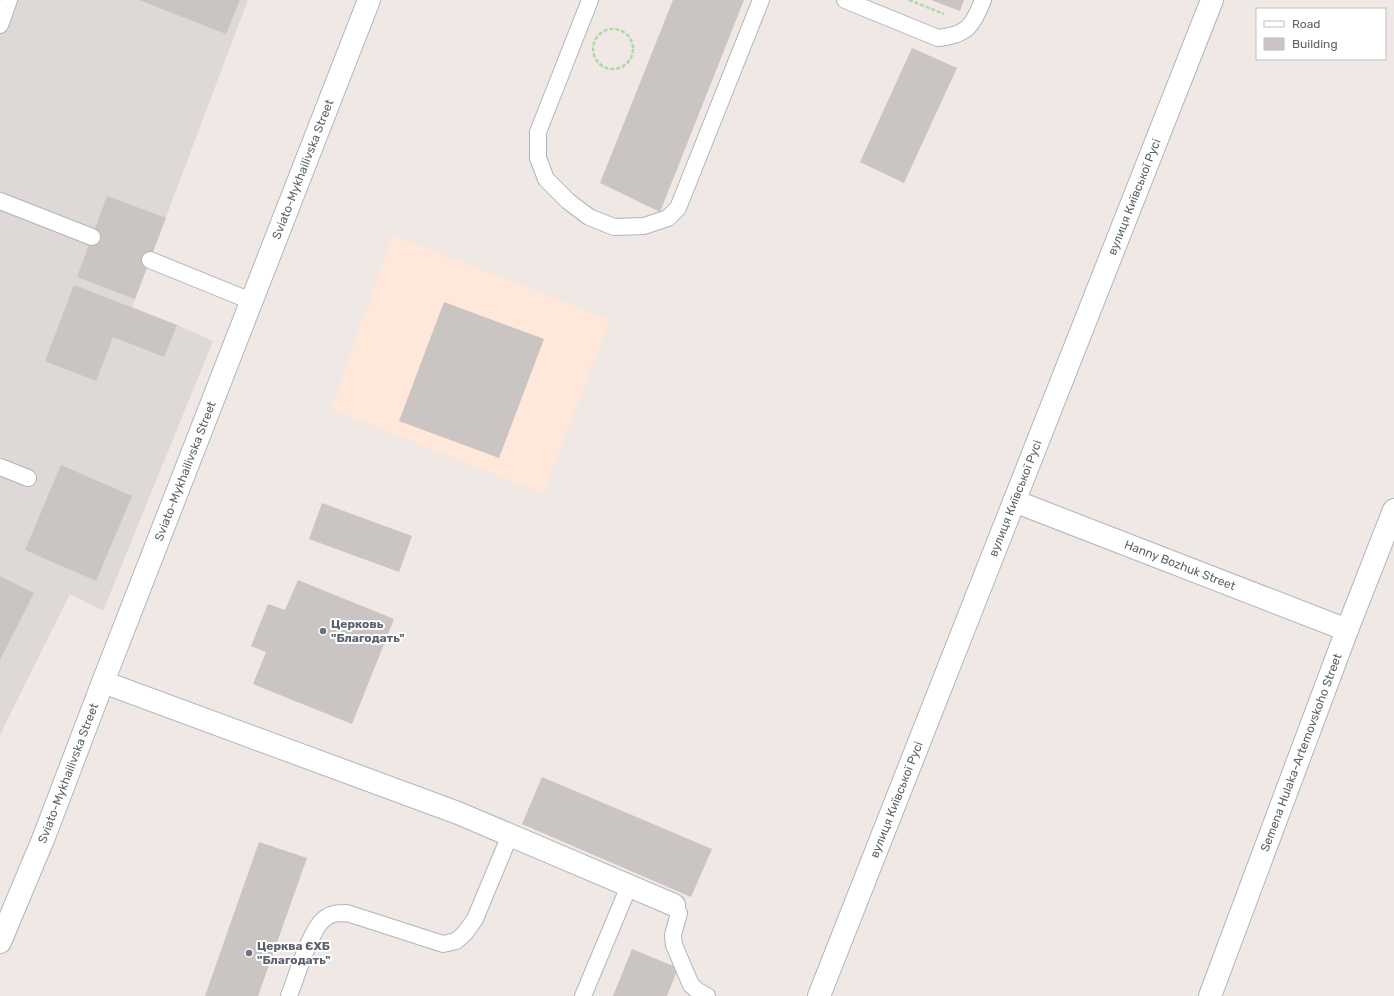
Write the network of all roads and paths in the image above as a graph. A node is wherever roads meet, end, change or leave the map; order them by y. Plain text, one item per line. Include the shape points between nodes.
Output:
1 (10, 0) edge
2 (369, 0) edge
3 (590, 0) edge
4 (761, 0) edge
5 (846, 0) edge
6 (909, 0) edge
7 (983, 0) edge
8 (1212, 0) edge
9 (949, 16) dead end
10 (0, 25) edge
11 (632, 42) joint
12 (0, 201) edge
13 (92, 237) dead end
14 (150, 260) dead end
15 (251, 301) junction
16 (0, 467) edge
17 (28, 478) dead end
18 (1014, 501) junction
19 (1394, 510) edge
20 (1347, 630) junction
21 (103, 682) junction
22 (510, 835) junction
23 (629, 886) junction
24 (674, 905) joint
25 (0, 942) edge
26 (289, 996) edge
27 (583, 996) edge
28 (707, 996) edge
29 (819, 996) edge
30 (1210, 996) edge

1 - 10 lane
2 - 15 street, Sviato-Mykhailivska Street
3 - 4 lane via 538,132 538,158 546,179 568,201 589,217 614,227 644,226 668,218 678,208
5 - 7 lane via 938,38 952,37 966,30 976,18
6 - 9 path
8 - 18 street, вулиця Київської Русі
11 - 11 path via 630,60 620,68 601,65 593,54 595,40 599,34 611,29 623,32
12 - 13 lane
14 - 15 lane
15 - 21 street, Sviato-Mykhailivska Street
16 - 17 lane
18 - 20 street, Hanny Bozhuk Street
18 - 29 street, вулиця Київської Русі
19 - 20 street, Semena Hulaka-Artemovskoho Street
20 - 30 street, Semena Hulaka-Artemovskoho Street
21 - 22 street via 458,813
21 - 25 street, Sviato-Mykhailivska Street via 44,837
22 - 23 street
22 - 26 lane via 475,919 456,941 443,944 347,913 336,912 324,920 313,933
23 - 24 street
23 - 27 lane
24 - 28 lane via 679,913 673,935 674,945 691,985

